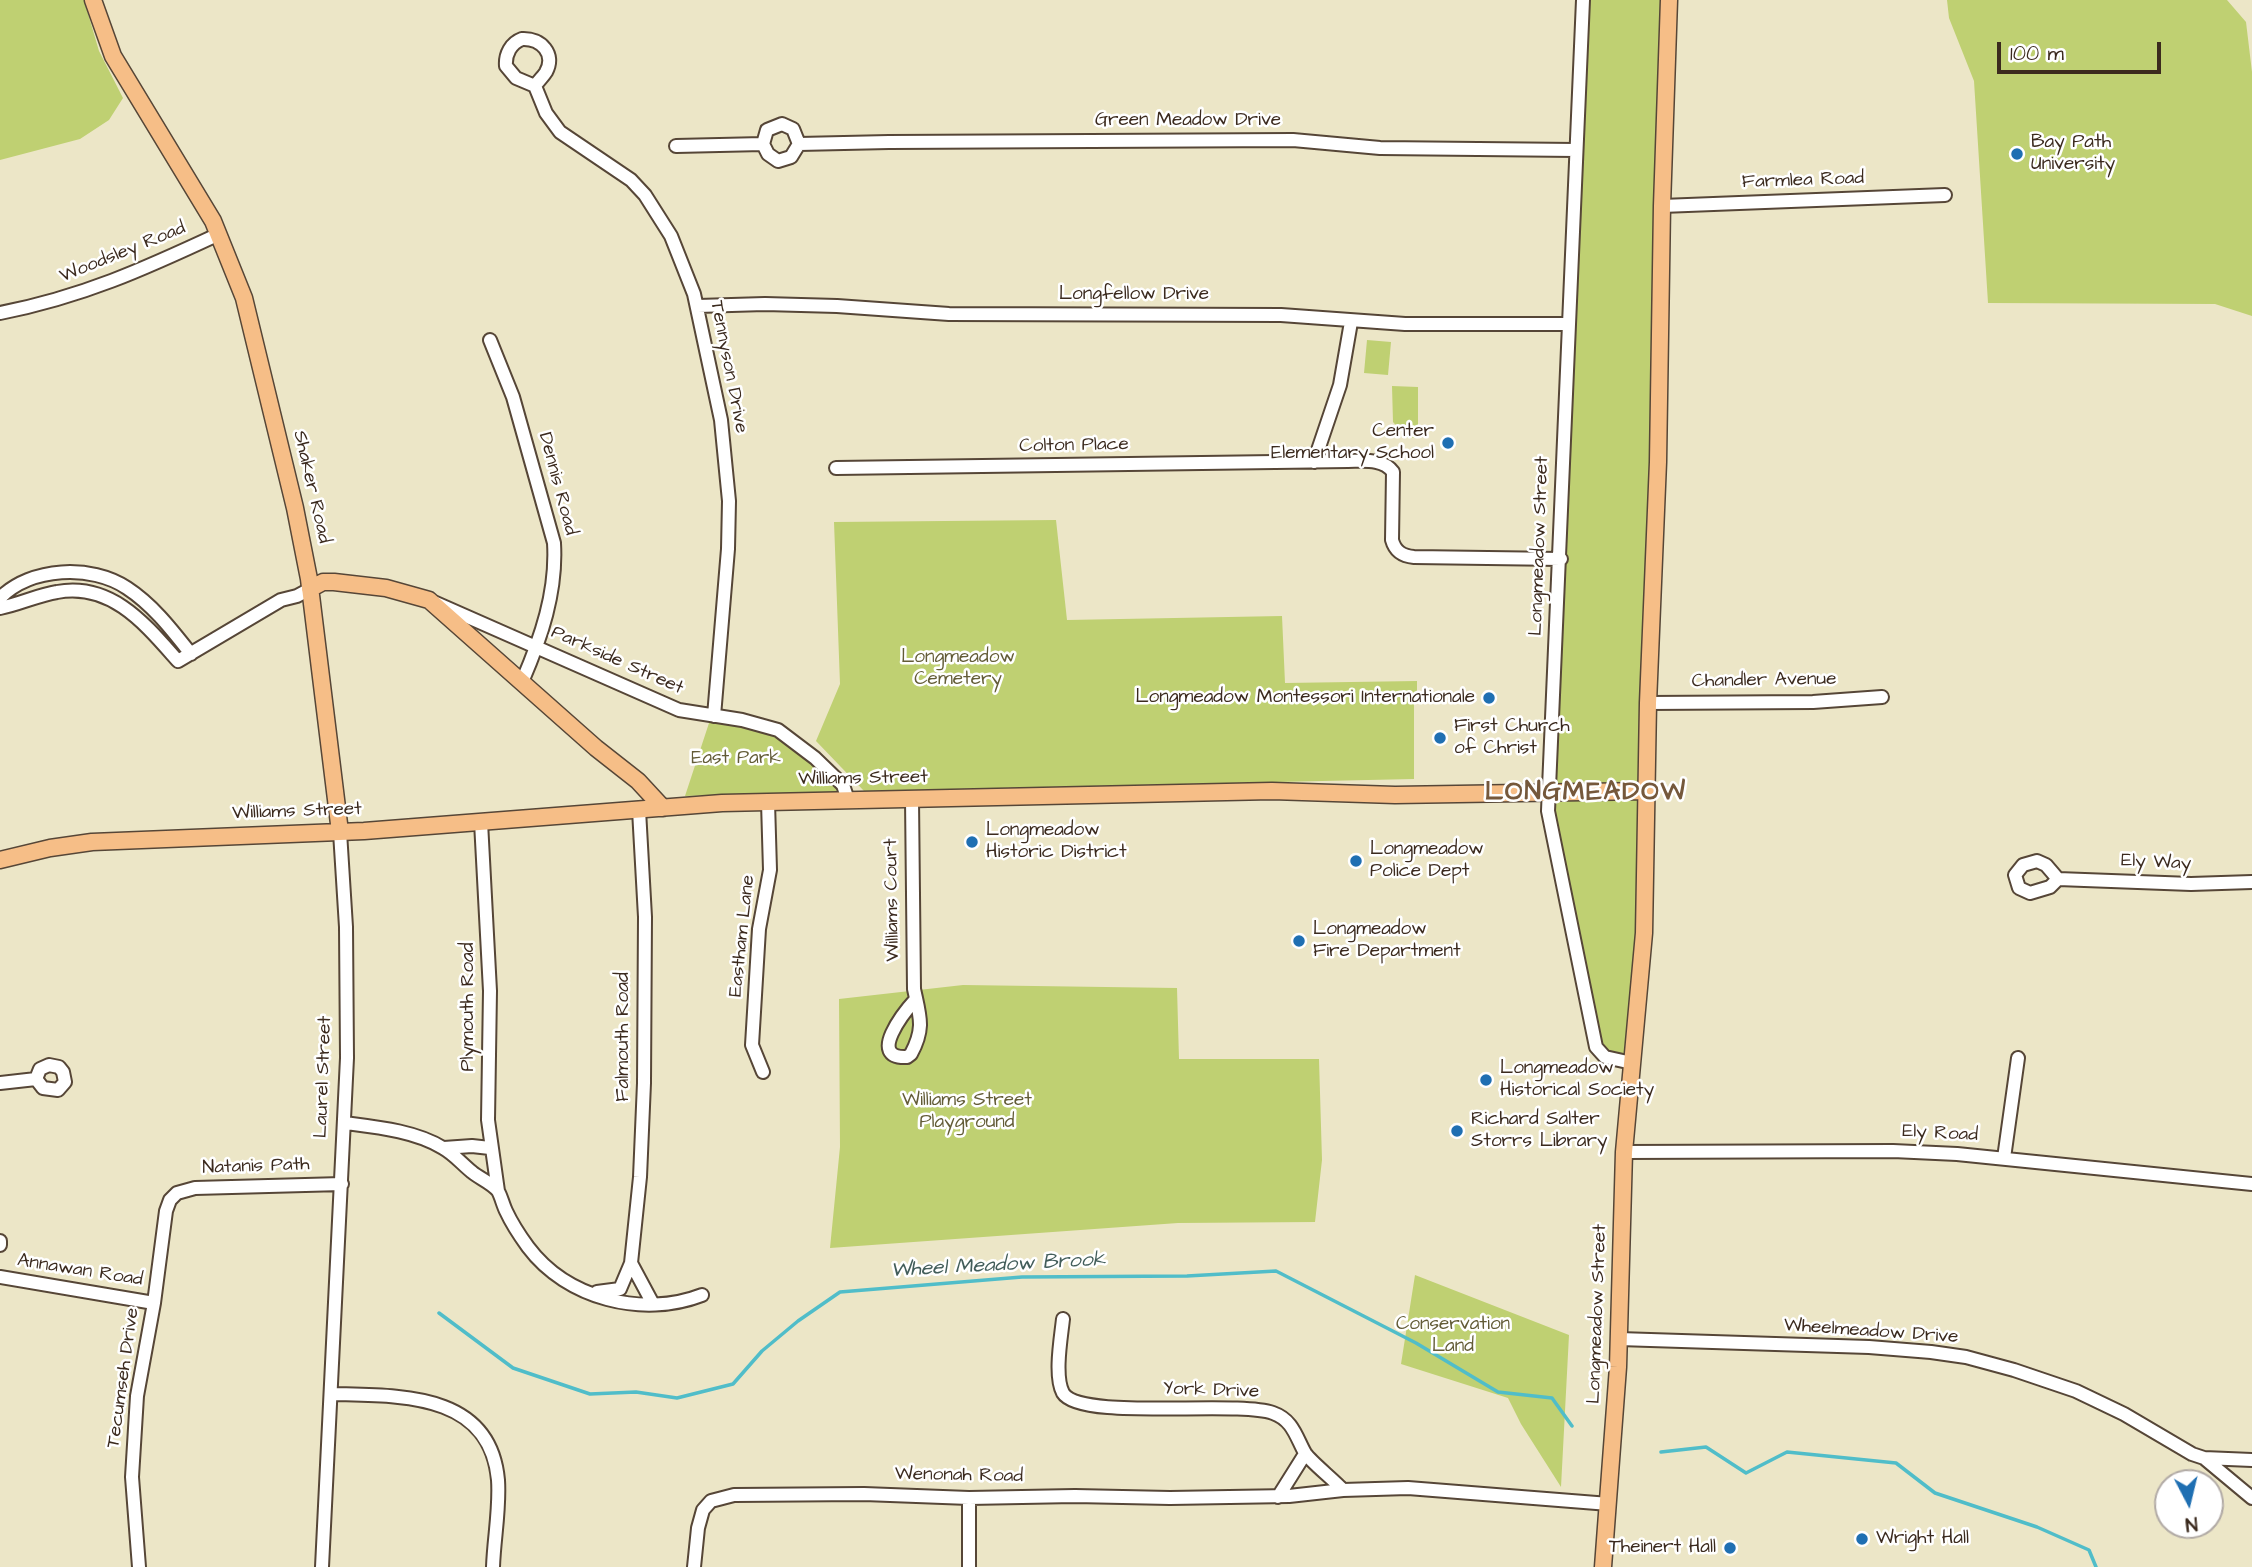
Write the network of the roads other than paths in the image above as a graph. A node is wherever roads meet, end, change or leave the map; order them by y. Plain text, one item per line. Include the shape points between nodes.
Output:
1 (93, 0) edge
2 (1583, 0) edge
3 (1669, 0) edge
4 (535, 86) dead end
5 (763, 144) junction
6 (799, 145) junction
7 (676, 146) dead end
8 (1576, 150) junction
9 (1945, 195) dead end
10 (1662, 206) junction
11 (219, 234) junction
12 (698, 306) junction
13 (0, 313) edge
14 (1351, 322) junction
15 (1569, 324) junction
16 (490, 340) dead end
17 (1314, 463) junction
18 (835, 468) dead end
19 (1560, 559) junction
20 (310, 589) junction
21 (0, 598) edge
22 (429, 600) junction
23 (0, 608) edge
24 (537, 647) junction
25 (191, 654) junction
26 (522, 682) junction
27 (1882, 697) dead end
28 (1648, 704) junction
29 (714, 716) junction
30 (1646, 791) junction
31 (1549, 793) junction
32 (912, 799) junction
33 (848, 800) junction
34 (768, 802) junction
35 (663, 808) junction
36 (639, 810) junction
37 (481, 822) junction
38 (340, 832) junction
39 (0, 860) edge
40 (2058, 879) dead end
41 (2252, 882) edge
42 (916, 999) dead end
43 (2018, 1058) dead end
44 (1632, 1063) junction
45 (763, 1072) dead end
46 (36, 1079) dead end
47 (0, 1083) edge
48 (345, 1123) junction
49 (444, 1148) junction
50 (490, 1148) junction
51 (1624, 1152) junction
52 (2004, 1158) junction
53 (342, 1184) junction
54 (2252, 1184) edge
55 (498, 1191) junction
56 (173, 1196) joint
57 (631, 1263) junction
58 (0, 1277) edge
59 (585, 1291) junction
60 (702, 1295) dead end
61 (154, 1303) junction
62 (653, 1304) junction
63 (1063, 1319) dead end
64 (1619, 1339) junction
65 (331, 1394) junction
66 (1306, 1454) junction
67 (2204, 1458) junction
68 (2252, 1460) edge
69 (1343, 1490) junction
70 (1278, 1497) junction
71 (969, 1498) junction
72 (2252, 1498) edge
73 (1609, 1504) junction
74 (139, 1567) edge
75 (322, 1567) edge
76 (493, 1567) edge
77 (694, 1567) edge
78 (969, 1567) edge
79 (1602, 1567) edge

1 - 11 main road, Shaker Road via 117,63
2 - 8 street, Longmeadow Street
3 - 10 main road, Longmeadow Street
4 - 12 street, Tennyson Drive via 560,132 631,180 645,195 681,258
5 - 6 street, Green Meadow Drive via 778,161 791,157
5 - 6 street via 767,130 782,124 793,129
5 - 7 street, Green Meadow Drive
6 - 8 street, Green Meadow Drive via 1269,140 1391,149
8 - 15 street, Longmeadow Street
9 - 10 street, Farmlea Road
10 - 28 main road, Longmeadow Street
11 - 13 street, Woodsley Road via 74,296
11 - 20 main road, Shaker Road via 244,298
12 - 14 street, Longfellow Drive via 837,306 949,314 1281,315
12 - 29 street, Tennyson Drive via 721,420 729,501
14 - 15 street, Longfellow Drive
14 - 17 street via 1340,385
15 - 19 street, Longmeadow Street
16 - 24 street, Dennis Road via 513,397 554,543 552,584
17 - 18 street, Colton Place
17 - 19 street, Colton Place via 1373,462 1390,468 1394,482 1392,540 1398,552 1410,557
19 - 31 street, Longmeadow Street
20 - 22 main road via 334,582 386,588
20 - 25 street via 281,600
20 - 38 main road, Laurel Street
21 - 25 street via 15,586 49,573 104,578 141,598
22 - 24 street, Parkside Street
22 - 26 main road
23 - 25 street via 57,592 98,594 139,618 177,661
24 - 26 street, Dennis Road
24 - 29 street, Parkside Street via 671,707
26 - 35 main road
27 - 28 street, Chandler Avenue
28 - 30 main road, Longmeadow Street
29 - 33 street, Parkside Street via 784,733 843,785
30 - 31 main road, Williams Street
30 - 44 main road, Longmeadow Street via 1644,933
31 - 32 main road, Williams Street via 1272,791
31 - 44 street, Longmeadow Street via 1552,833 1596,1047 1605,1057
32 - 33 main road, Williams Street
32 - 42 street, Williams Court
33 - 34 main road, Williams Street
34 - 35 main road, Williams Street
34 - 45 street, Eastham Lane via 770,870 759,929 752,1045
35 - 36 main road, Williams Street
36 - 37 main road, Williams Street
36 - 57 street, Falmouth Road via 645,917 644,1083
37 - 38 main road, Williams Street
37 - 50 street, Plymouth Road via 490,974
38 - 39 main road, Williams Street via 92,842
38 - 48 street, Laurel Street via 347,976
40 - 41 street, Ely Way
43 - 52 street
44 - 51 main road, Longmeadow Street
46 - 47 street
48 - 49 street via 411,1136
48 - 53 street, Laurel Street
49 - 50 street
49 - 55 street
50 - 55 street, Plymouth Road
51 - 52 street, Ely Road via 1893,1151
51 - 64 main road, Longmeadow Street
52 - 54 street, Ely Road
53 - 56 street, Natanis Path via 195,1188
53 - 65 street, Laurel Street
55 - 59 street via 513,1224 537,1257
56 - 61 street, Tecumseh Drive via 163,1230
57 - 59 street, Falmouth Road via 620,1289
57 - 62 street
58 - 61 street, Annawan Road
59 - 62 street via 620,1302
60 - 62 street
61 - 74 street, Tecumseh Drive via 132,1454
63 - 66 street, York Drive via 1059,1372 1069,1399 1119,1408 1264,1411 1291,1426
64 - 67 street, Wheelmeadow Drive via 1869,1348 1966,1357 2076,1391
64 - 73 main road, Longmeadow Street
65 - 75 street, Laurel Street
65 - 76 street via 430,1402 477,1427 492,1450 498,1479
66 - 69 street, York Drive
66 - 70 street
67 - 68 street
67 - 72 street, Wheelmeadow Drive
69 - 70 street, Wenonah Road
69 - 73 street via 1408,1488
70 - 71 street, Wenonah Road
71 - 77 street, Wenonah Road via 864,1494 723,1497 711,1501 701,1514
71 - 78 street
73 - 79 main road, Longmeadow Street

